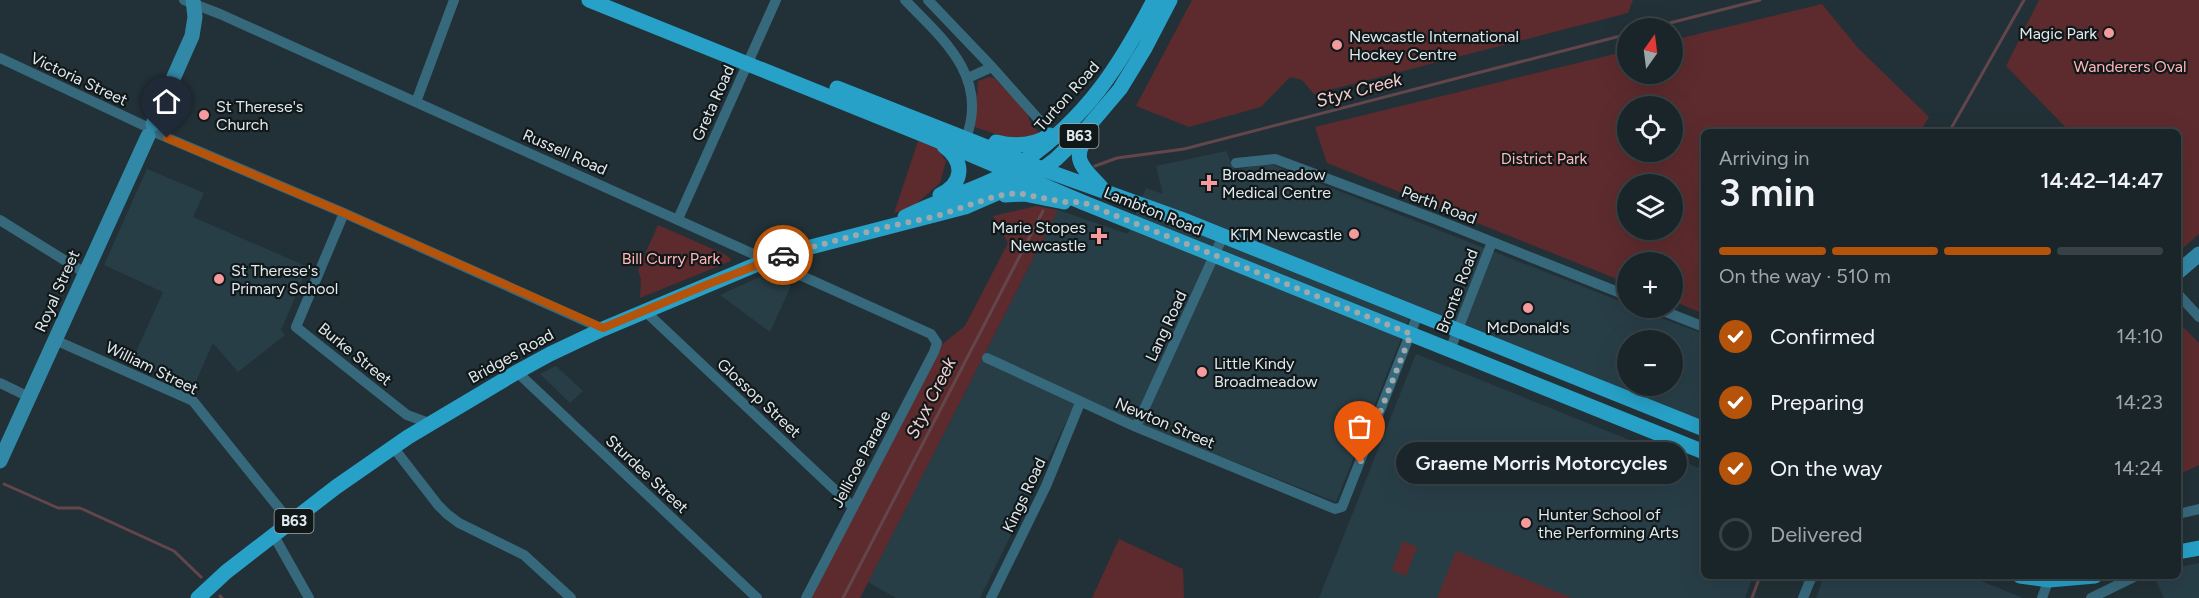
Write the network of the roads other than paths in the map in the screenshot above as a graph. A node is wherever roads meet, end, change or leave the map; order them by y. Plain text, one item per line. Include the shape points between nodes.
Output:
1 (454, 0) edge
2 (589, 0) edge
3 (617, 0) edge
4 (777, 0) edge
5 (904, 0) edge
6 (928, 0) edge
7 (1154, 0) edge
8 (1170, 0) edge
9 (190, 1) edge
10 (0, 58) edge
11 (749, 58) junction
12 (992, 68) junction
13 (968, 78) junction
14 (1110, 100) junction
15 (416, 102) junction
16 (1041, 122) dead end
17 (1066, 128) junction
18 (150, 130) junction
19 (966, 138) junction
20 (934, 139) junction
21 (1024, 161) junction
22 (1236, 163) dead end
23 (1044, 169) junction
24 (1010, 171) junction
25 (1030, 179) junction
26 (1106, 192) junction
27 (996, 196) junction
28 (1082, 202) junction
29 (930, 204) junction
30 (344, 213) junction
31 (678, 219) junction
32 (0, 220) edge
33 (886, 227) junction
34 (1223, 236) junction
35 (1492, 242) junction
36 (2199, 254) edge
37 (1214, 256) junction
38 (767, 260) junction
39 (2181, 269) edge
40 (86, 273) junction
41 (1617, 292) edge
42 (2181, 297) edge
43 (645, 310) junction
44 (1418, 314) junction
45 (2199, 317) edge
46 (1681, 318) edge
47 (1701, 326) edge
48 (603, 328) junction
49 (1458, 331) junction
50 (931, 334) joint
51 (1411, 334) junction
52 (55, 340) junction
53 (1450, 350) junction
54 (987, 358) dead end
55 (517, 372) junction
56 (0, 383) edge
57 (29, 397) junction
58 (1080, 402) junction
59 (407, 415) junction
60 (429, 423) junction
61 (1136, 427) junction
62 (1701, 428) edge
63 (411, 435) junction
64 (393, 447) junction
65 (1701, 451) edge
66 (0, 461) edge
67 (853, 507) junction
68 (2199, 509) edge
69 (2181, 513) edge
70 (291, 523) junction
71 (274, 536) junction
72 (2199, 548) edge
73 (2181, 551) edge
74 (1811, 579) edge
75 (2049, 579) edge
76 (2130, 579) edge
77 (198, 598) edge
78 (309, 598) edge
79 (571, 598) edge
80 (757, 598) edge
81 (806, 598) edge
82 (991, 598) edge
83 (1803, 598) edge
84 (2042, 598) edge
85 (2091, 598) edge

1 - 15 street
2 - 11 main road, Lambton Road
3 - 11 main road, Lambton Road
4 - 11 street, Greta Road
5 - 13 street via 945,42
6 - 12 street
7 - 17 main road, Turton Road / B63 via 1107,81
8 - 14 main road, Turton Road / B63 via 1136,64
9 - 15 street, Russell Road
9 - 18 main road, Royal Street via 195,17 192,36
10 - 18 street, Victoria Street
11 - 19 main road, Lambton Road
11 - 20 main road, Lambton Road
11 - 31 street, Greta Road
12 - 13 street
12 - 16 street
13 - 19 street via 972,124
14 - 23 main road, Turton Road / B63
14 - 26 main road via 1109,111 1085,139 1080,154 1085,172
15 - 31 street, Russell Road
17 - 19 main road via 1042,140 1016,146
17 - 21 main road, Turton Road / B63
18 - 30 street, Victoria Street
18 - 40 main road, Royal Street
19 - 21 main road, Lambton Road
20 - 24 main road, Lambton Road
20 - 29 main road via 952,153 959,165 951,189
21 - 23 main road, Lambton Road
21 - 24 main road, Turton Road / B63
22 - 35 street, Perth Road via 1275,159
23 - 25 main road, Bridges Road / B63
23 - 26 main road, Lambton Road
24 - 25 main road, Lambton Road
24 - 29 main road, Bridges Road / B63
25 - 27 main road, Bridges Road / B63
25 - 28 main road, Lambton Road
26 - 34 main road, Lambton Road
27 - 28 main road via 1017,193
27 - 33 main road, Bridges Road / B63 via 937,216
28 - 37 main road, Lambton Road
29 - 33 main road, Bridges Road / B63
30 - 48 street, Victoria Street
30 - 59 street, Burke Street via 297,327
31 - 38 street, Russell Road
32 - 40 street
33 - 38 main road, Bridges Road / B63
34 - 37 street, Lang Road
34 - 44 main road, Lambton Road
35 - 41 street, Perth Road
35 - 49 street, Bronte Road
36 - 39 main road
37 - 51 main road, Lambton Road
37 - 61 street, Lang Road
38 - 43 main road, Bridges Road / B63
38 - 50 street, Russell Road
40 - 52 main road, Royal Street
42 - 45 street
43 - 48 main road, Bridges Road / B63
43 - 67 street, Glossop Street
44 - 49 main road, Lambton Road
44 - 51 street
46 - 47 street
48 - 55 main road, Bridges Road / B63
49 - 53 street, Bronte Road
49 - 62 main road, Lambton Road
50 - 67 street, Jellicoe Parade via 937,347
51 - 53 main road, Lambton Road
51 - 61 street, Newton Street via 1342,507 1335,509
52 - 57 main road, Royal Street
52 - 70 street, William Street via 193,401
53 - 65 main road, Lambton Road
54 - 58 street, Newton Street
55 - 60 main road, Bridges Road / B63
55 - 80 street, Sturdee Street
56 - 57 street
57 - 66 main road, Royal Street
58 - 61 street, Newton Street
58 - 82 street, Kings Road via 1046,486
59 - 60 street, Burke Street
59 - 63 street
60 - 63 main road, Bridges Road / B63
63 - 64 main road, Bridges Road / B63
64 - 70 main road, Bridges Road / B63
64 - 79 street via 447,514 524,555
67 - 81 street, Jellicoe Parade
68 - 69 street
70 - 71 main road, Bridges Road / B63
71 - 77 main road, Bridges Road / B63 via 225,572
71 - 78 street
72 - 73 main road
74 - 83 street
75 - 84 street
76 - 85 street

